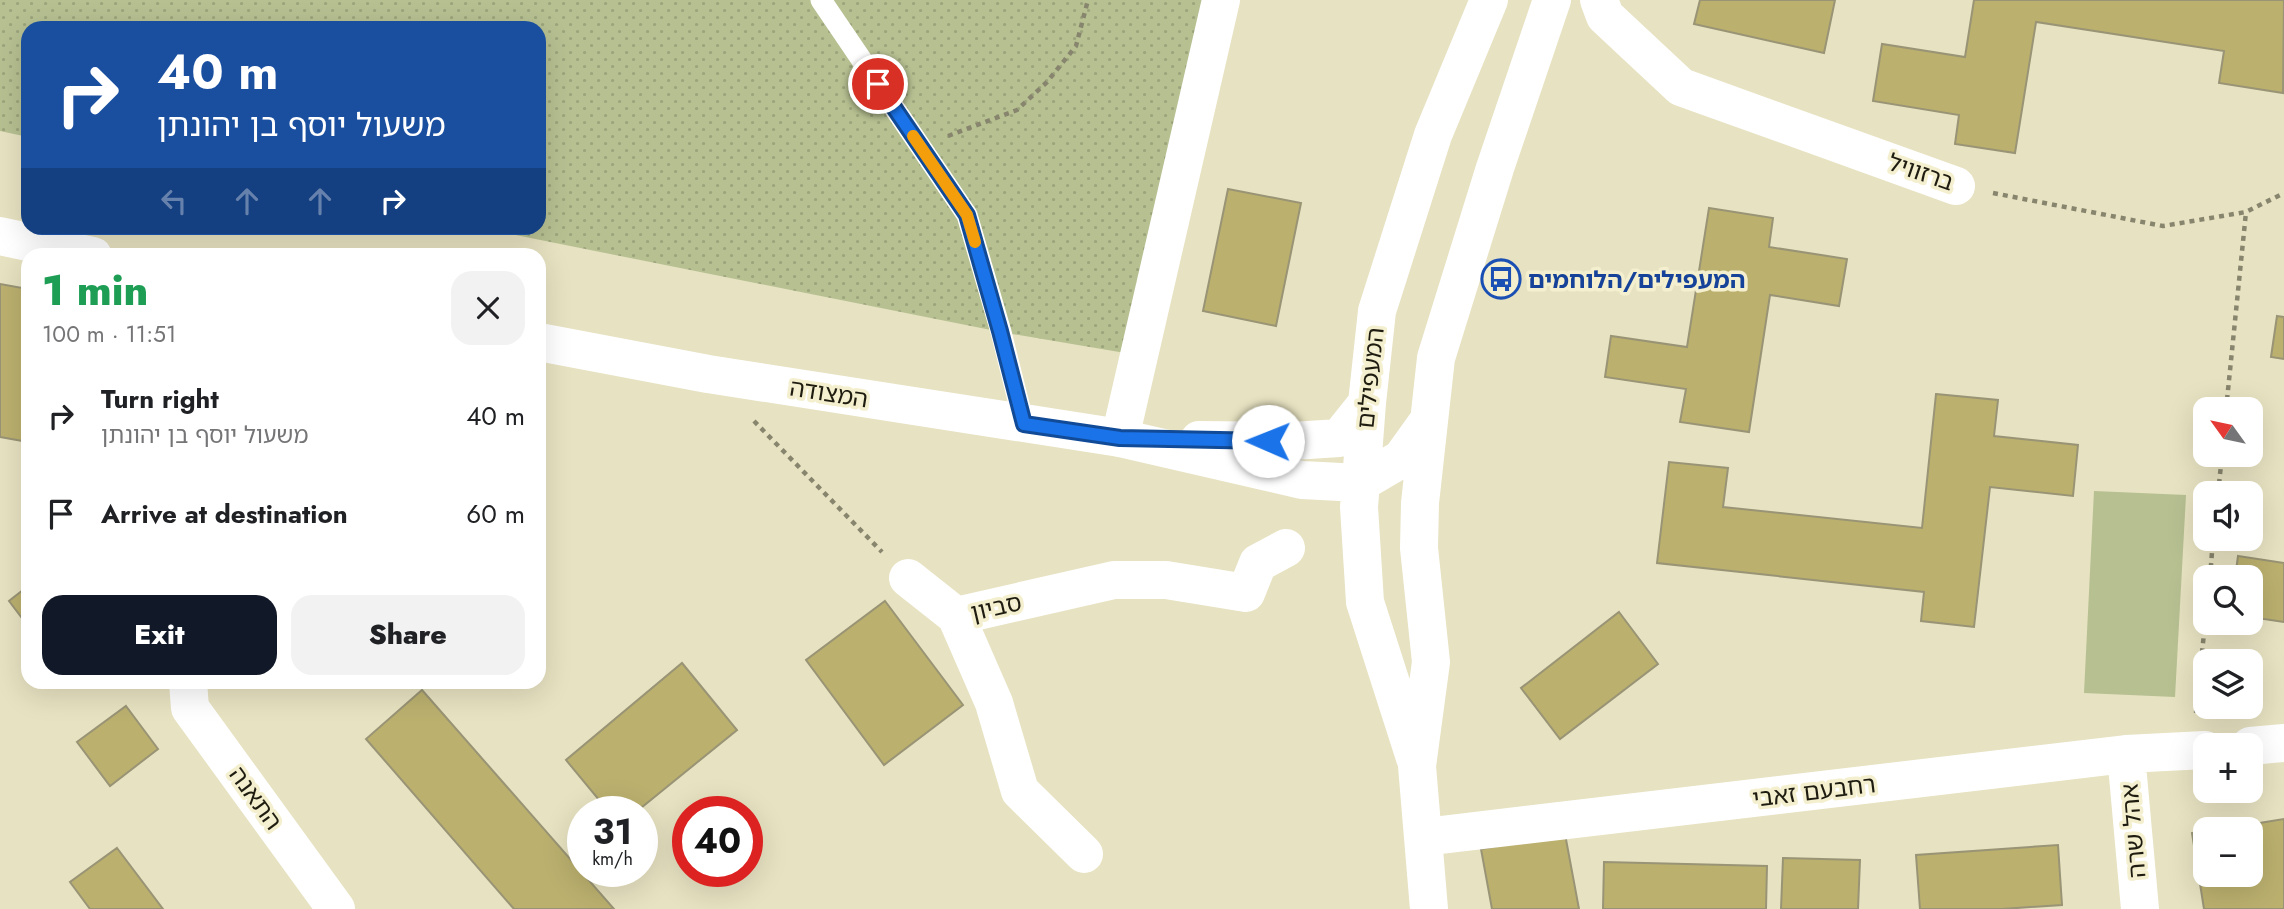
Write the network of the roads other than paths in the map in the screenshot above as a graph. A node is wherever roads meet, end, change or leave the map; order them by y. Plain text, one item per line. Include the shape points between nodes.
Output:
1 (821, 0) edge
2 (1221, 0) edge
3 (1489, 0) edge
4 (1552, 0) edge
5 (1599, 0) edge
6 (1956, 186) road end
7 (0, 236) edge
8 (56, 248) edge
9 (546, 343) edge
10 (1367, 403) junction
11 (1429, 420) junction
12 (1024, 424) junction
13 (1120, 438) junction
14 (1360, 483) junction
15 (1286, 548) dead end
16 (908, 578) road end
17 (956, 616) junction
18 (189, 689) edge
19 (2284, 743) edge
20 (2263, 745) edge
21 (2193, 751) edge
22 (2126, 754) junction
23 (1417, 766) junction
24 (1424, 837) junction
25 (1084, 854) dead end
26 (335, 909) edge
27 (1429, 909) edge
28 (2140, 909) edge

1 - 12 lane via 967,215
2 - 13 street
3 - 10 street, המעפילים via 1433,135 1377,311
4 - 11 street, המעפילים via 1436,358
5 - 6 street, ברזוויל via 1605,16 1681,87
7 - 8 street
9 - 12 street, המצודה
10 - 13 street, המצודה via 1339,438
10 - 14 street, המעפילים
11 - 14 street via 1401,459
11 - 23 street, המעפילים via 1419,548 1431,662
12 - 13 street, המצודה
13 - 14 street, המצודה via 1302,480
14 - 23 street, המעפילים via 1365,603
15 - 17 street, סביון via 1258,562 1246,593 1166,580 1114,580
16 - 17 street
17 - 25 street, סביון via 994,703 1020,790
18 - 26 street, התאנה via 190,708
19 - 20 street
21 - 22 street, רחבעם זאבי
22 - 24 street, רחבעם זאבי
22 - 28 street, אהל שרה
23 - 24 street, המעפילים
24 - 27 street, המעפילים

